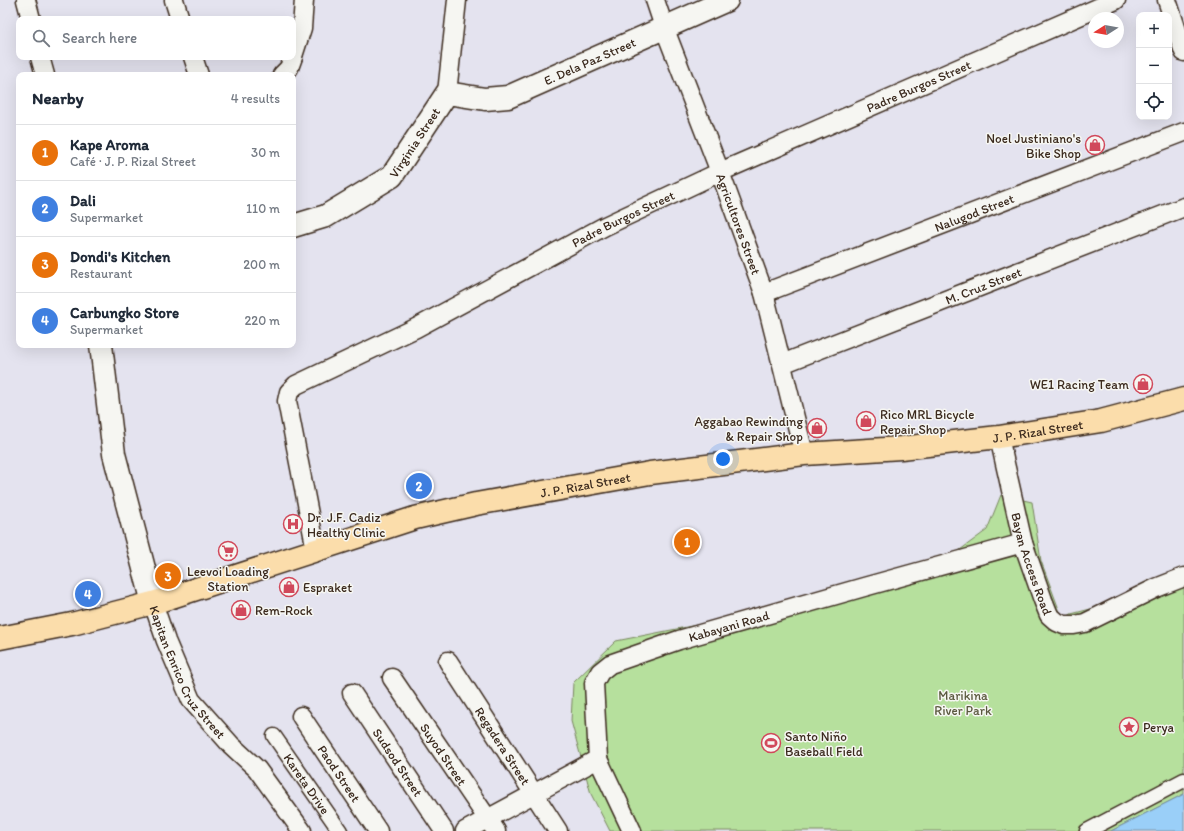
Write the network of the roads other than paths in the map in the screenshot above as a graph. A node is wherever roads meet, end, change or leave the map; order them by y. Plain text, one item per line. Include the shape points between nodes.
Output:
1 (26, 0) edge
2 (174, 0) edge
3 (304, 0) edge
4 (457, 0) edge
5 (655, 0) edge
6 (727, 0) edge
7 (1116, 0) edge
8 (1166, 0) edge
9 (30, 16) edge
10 (179, 16) edge
11 (664, 27) junction
12 (296, 47) edge
13 (1184, 52) edge
14 (41, 60) edge
15 (194, 60) edge
16 (292, 60) edge
17 (44, 72) edge
18 (197, 72) edge
19 (285, 72) edge
20 (447, 92) junction
21 (1184, 132) edge
22 (720, 172) junction
23 (1184, 207) edge
24 (296, 225) edge
25 (764, 293) junction
26 (102, 348) edge
27 (782, 364) junction
28 (1184, 399) edge
29 (999, 437) junction
30 (804, 454) junction
31 (1023, 544) junction
32 (316, 550) junction
33 (1184, 577) edge
34 (153, 603) junction
35 (0, 638) edge
36 (448, 661) dead end
37 (392, 678) dead end
38 (352, 693) dead end
39 (301, 716) dead end
40 (274, 736) dead end
41 (598, 759) junction
42 (1184, 780) edge
43 (534, 794) junction
44 (492, 825) edge
45 (302, 831) edge
46 (340, 831) edge
47 (378, 831) edge
48 (444, 831) edge
49 (465, 831) edge
50 (558, 831) edge
51 (632, 831) edge
52 (1087, 831) edge

1 - 9 street
2 - 10 street
3 - 12 street via 302,28
4 - 20 street, Virginia Street
5 - 11 street, Agricultores Street
6 - 11 street, E. Dela Paz Street
7 - 22 street, Padre Burgos Street
8 - 13 street
11 - 20 street, E. Dela Paz Street via 508,97 484,99
11 - 22 street, Agricultores Street
14 - 17 street
15 - 18 street
16 - 19 street
20 - 24 street, Virginia Street via 392,176 326,216
21 - 25 street, Nalugod Street
22 - 25 street, Agricultores Street
22 - 32 street, Padre Burgos Street via 606,226 416,328 296,385 288,392 287,401
23 - 27 street, M. Cruz Street
25 - 27 street, Agricultores Street
26 - 34 street, Kapitan Enrico Cruz Street via 114,454
27 - 30 street, Agricultores Street
28 - 29 main road, J. P. Rizal Street via 1101,421
29 - 30 main road, J. P. Rizal Street via 901,448
29 - 31 street, Bayan Access Road
30 - 32 main road, J. P. Rizal Street via 650,473 476,504 415,518
31 - 33 street, Bayan Access Road via 1049,614 1064,625 1085,623
31 - 41 street, Kabayani Road via 679,640 610,664 600,672 594,683
32 - 34 main road, J. P. Rizal Street
34 - 35 main road, J. P. Rizal Street via 72,624
34 - 45 street, Kapitan Enrico Cruz Street via 191,700 230,745 257,769
36 - 43 street, Regadera Street
37 - 44 street, Suyod Street
38 - 48 street, Sudsod Street
39 - 47 street, Paod Street
40 - 46 street, Kareta Drive
41 - 43 street
41 - 51 street, Kabayani Road
42 - 52 street
43 - 44 street
43 - 50 street, Regadera Street
44 - 49 street

